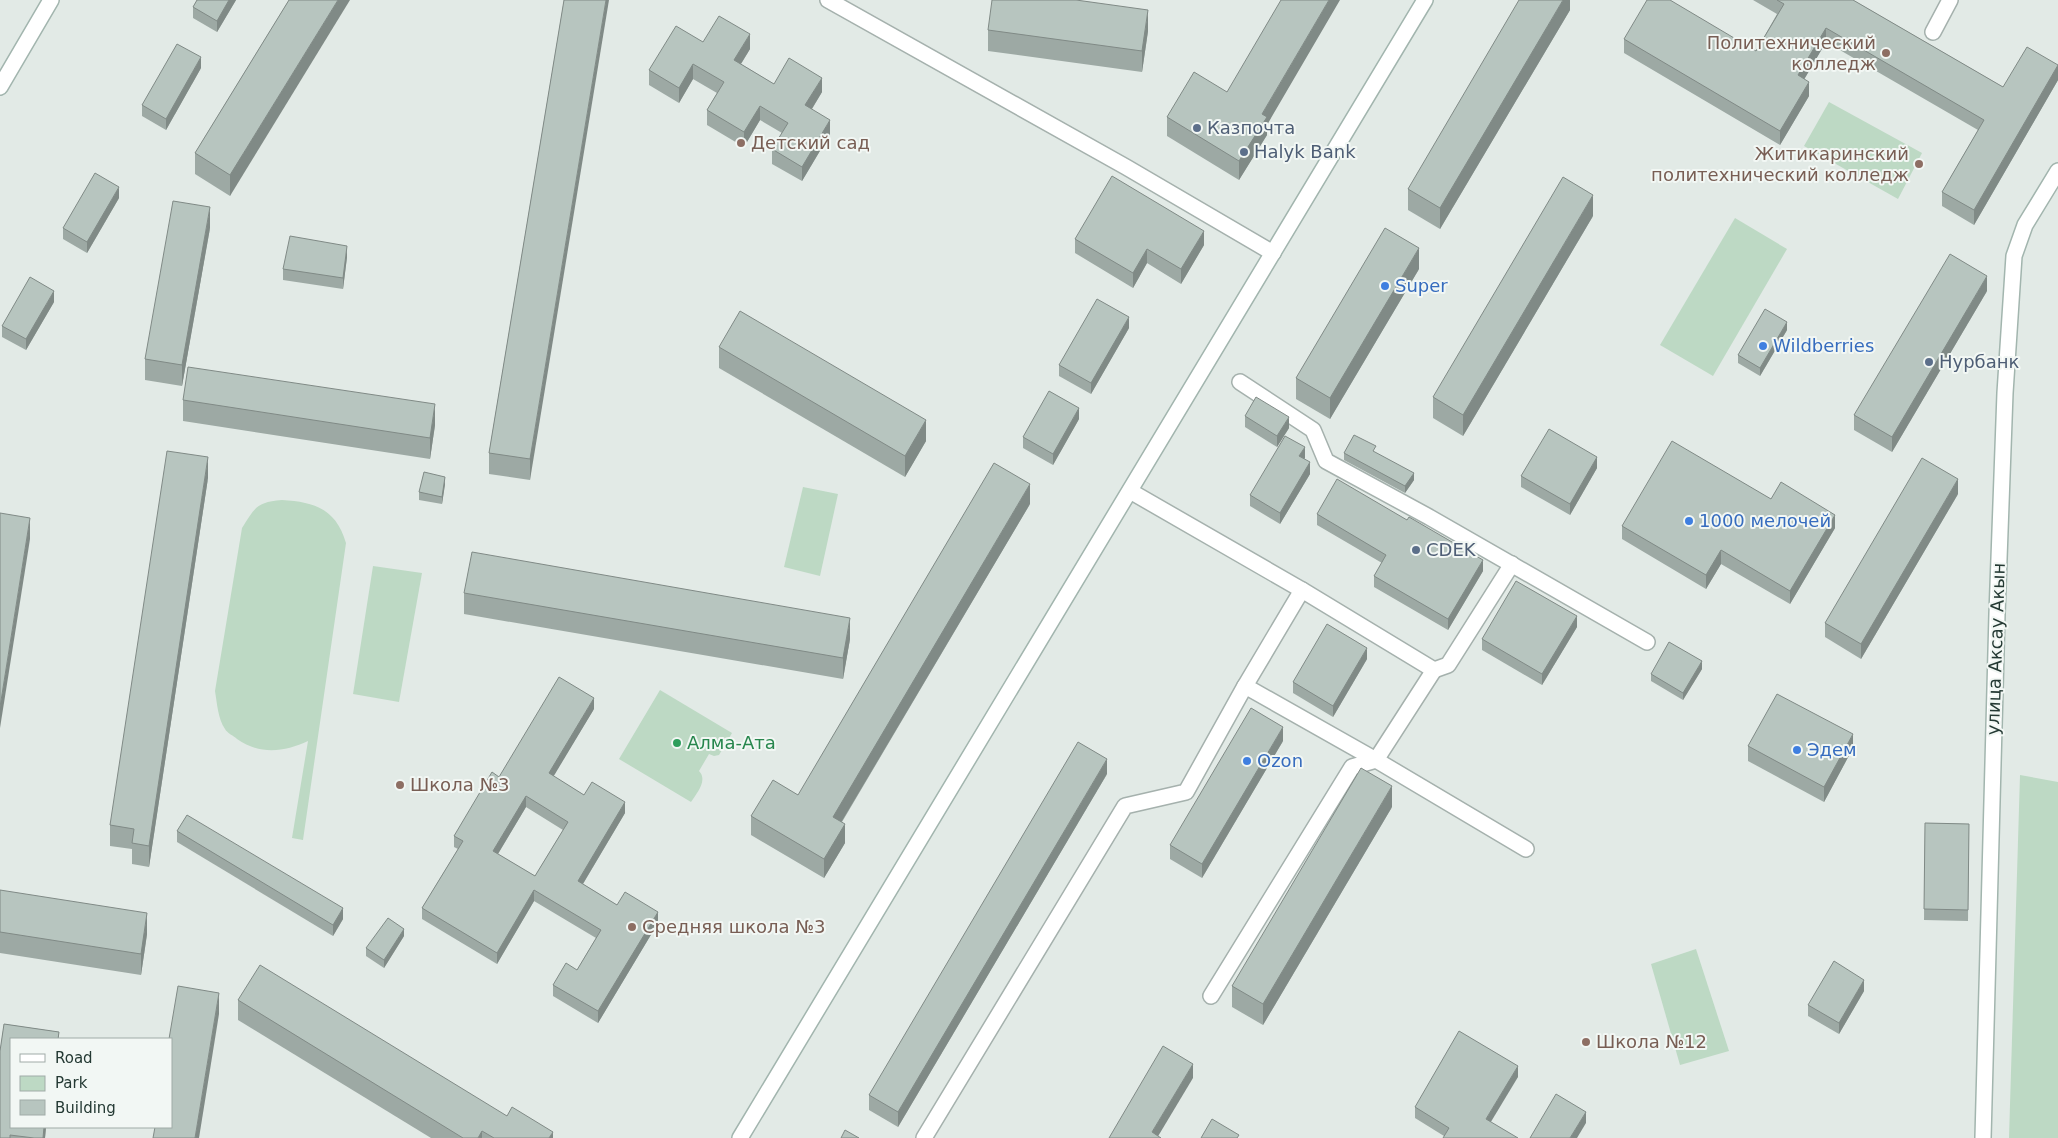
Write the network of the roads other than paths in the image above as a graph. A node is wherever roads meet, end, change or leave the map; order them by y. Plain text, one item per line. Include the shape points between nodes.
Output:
1 (51, 0) edge
2 (828, 0) edge
3 (1425, 0) edge
4 (1950, 0) edge
5 (1933, 32) dead end
6 (0, 86) edge
7 (2058, 170) edge
8 (1273, 253) junction
9 (1240, 382) dead end
10 (1130, 491) junction
11 (1512, 564) junction
12 (1302, 590) junction
13 (1647, 642) dead end
14 (1434, 670) junction
15 (1244, 686) junction
16 (1376, 760) junction
17 (1526, 849) dead end
18 (1211, 996) dead end
19 (740, 1138) edge
20 (924, 1138) edge
21 (1983, 1138) edge

1 - 6 street
2 - 8 street
3 - 8 street
4 - 5 street
7 - 21 street, улица Аксау Акын via 2025,225 2014,256 1997,614
8 - 10 street
9 - 11 street via 1313,430 1326,461
10 - 12 street
10 - 19 street
11 - 13 street
11 - 14 street via 1448,666
12 - 14 street
12 - 15 street
14 - 16 street
15 - 16 street
15 - 20 street via 1186,792 1125,806
16 - 17 street
16 - 18 street via 1352,767

